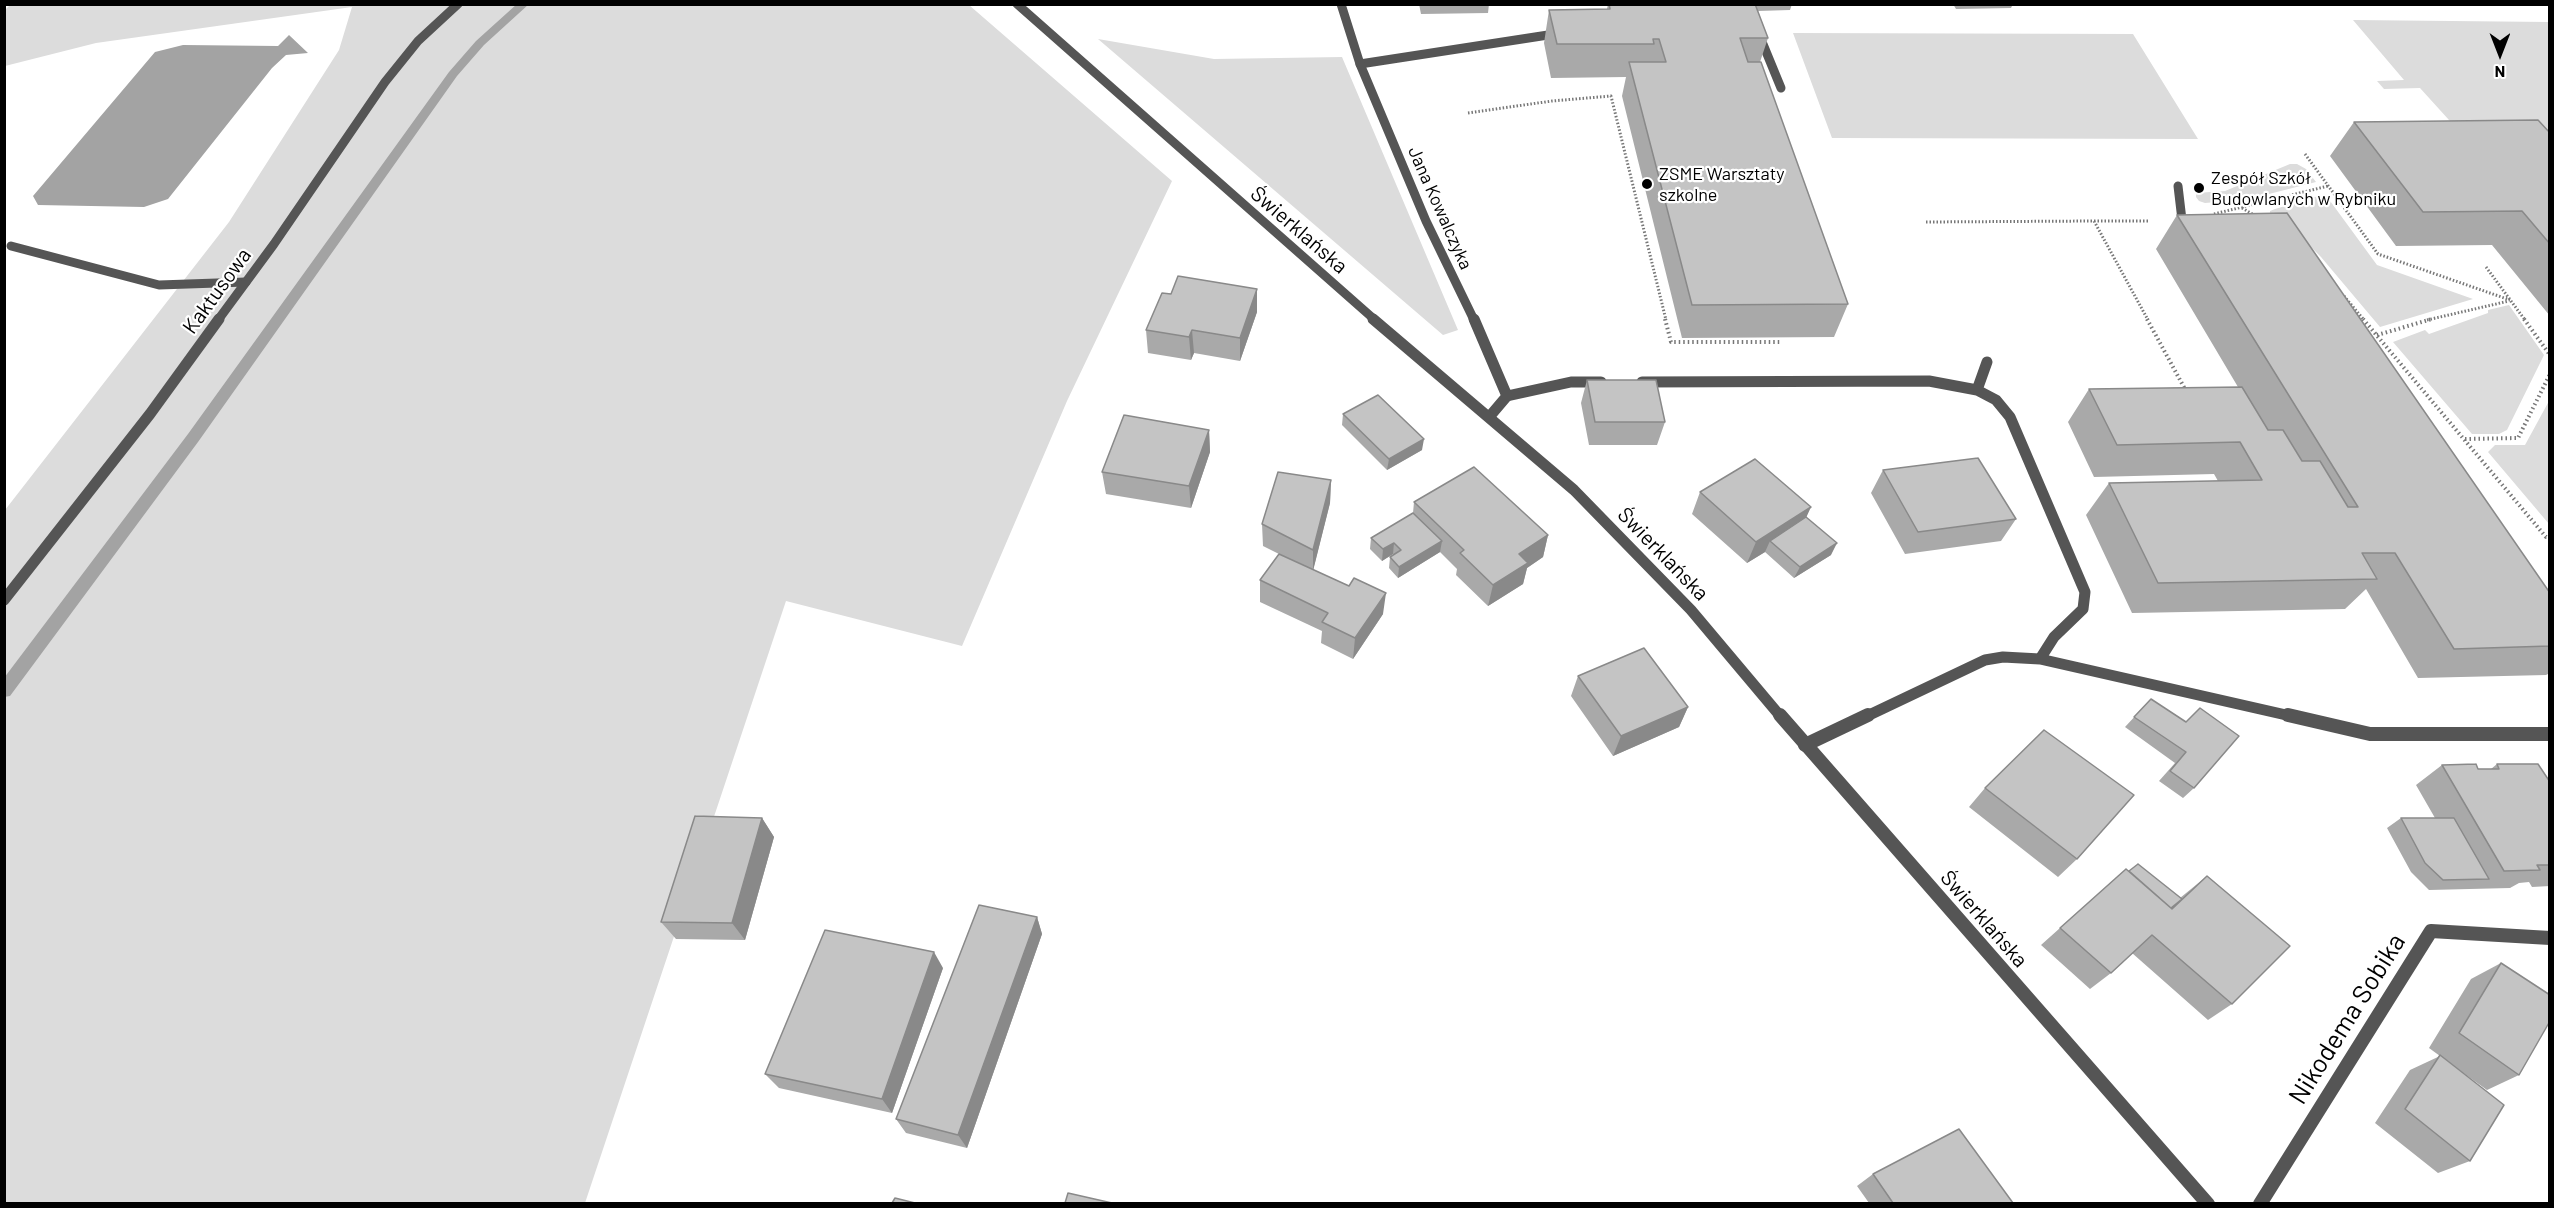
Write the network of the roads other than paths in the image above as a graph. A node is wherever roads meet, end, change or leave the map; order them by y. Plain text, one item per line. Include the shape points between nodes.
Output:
1 (458, 4) edge
2 (1017, 4) edge
3 (1341, 4) edge
4 (1747, 26) edge
5 (1571, 32) edge
6 (1360, 64) junction
7 (1781, 87) dead end
8 (2178, 186) dead end
9 (2182, 220) edge
10 (12, 246) dead end
11 (246, 282) junction
12 (1987, 362) dead end
13 (1609, 382) edge
14 (1632, 382) edge
15 (1977, 390) junction
16 (1507, 396) junction
17 (1490, 416) junction
18 (4, 600) edge
19 (2040, 659) junction
20 (2550, 734) edge
21 (1805, 745) junction
22 (2550, 938) edge
23 (2208, 1203) edge
24 (2260, 1203) edge

1 - 11 street, Kaktusowa via 418,41 390,75
2 - 17 street, Świerklańska via 1333,285
3 - 6 street, Jana Kowalczyka
4 - 7 street via 1761,37
5 - 6 street
6 - 16 street, Jana Kowalczyka via 1426,221
8 - 9 street
10 - 11 street via 159,285
11 - 18 street, Kaktusowa via 150,414
12 - 15 street
13 - 16 street via 1571,382
14 - 15 street via 1929,381
15 - 19 street via 1996,400 2010,417 2085,592 2083,609 2054,637
16 - 17 street
17 - 21 street, Świerklańska via 1574,490 1691,610
19 - 20 street via 2370,734
19 - 21 street via 1985,660
21 - 23 street, Świerklańska
22 - 24 street, Nikodema Sobika via 2430,931

